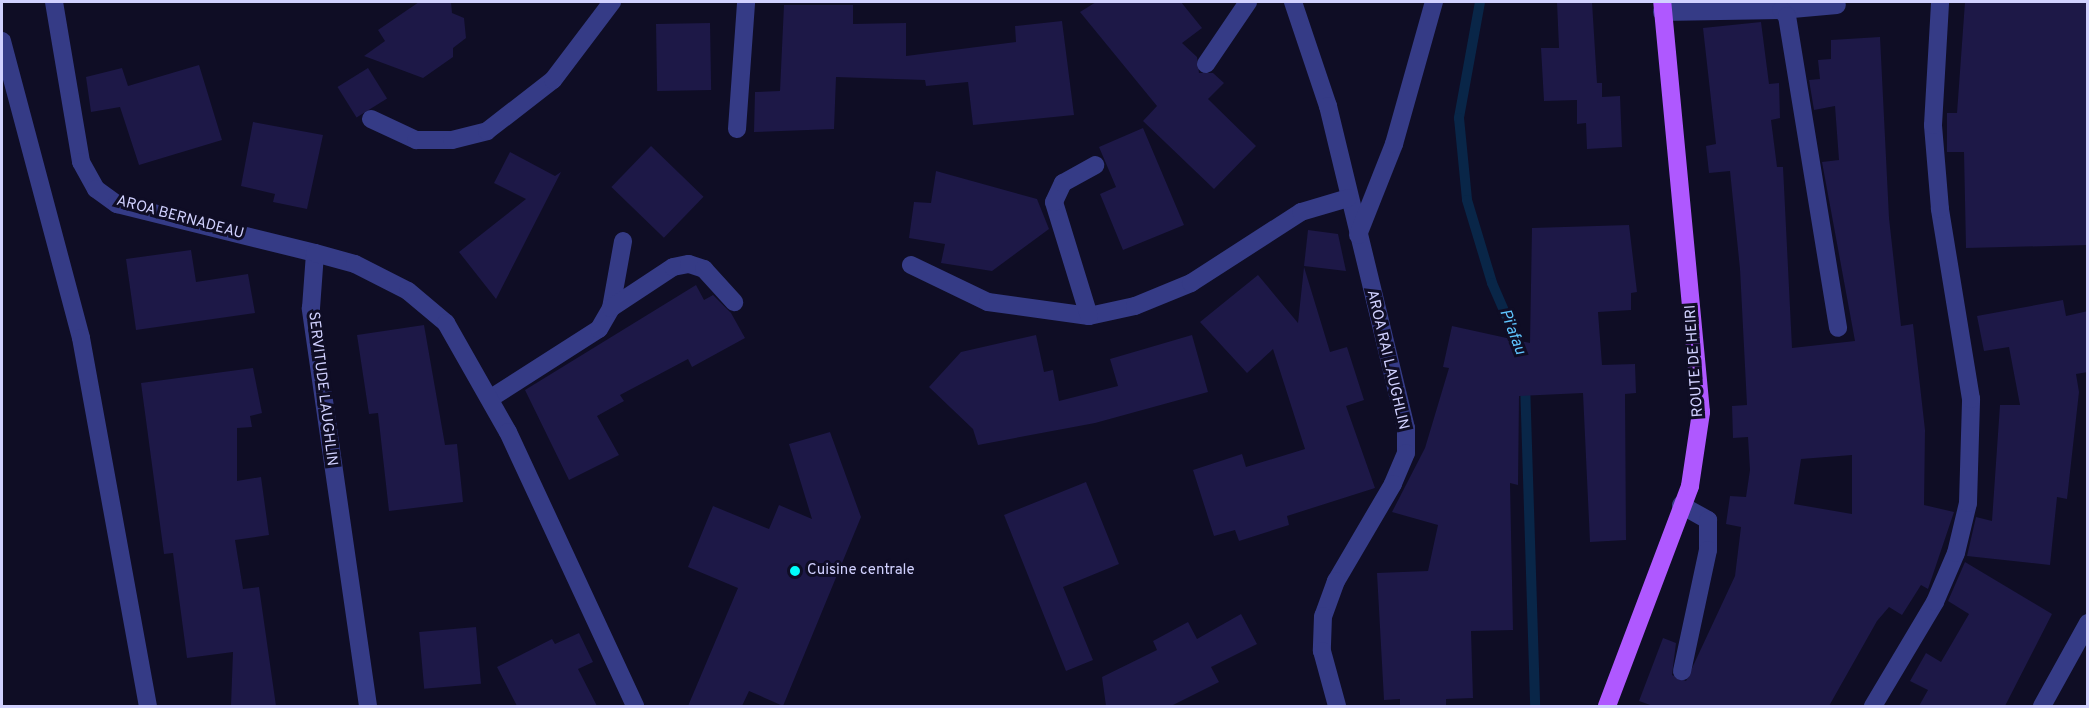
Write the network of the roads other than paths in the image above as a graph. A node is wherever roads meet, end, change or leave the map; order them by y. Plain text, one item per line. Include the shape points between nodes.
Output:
1 (54, 2) edge
2 (612, 2) edge
3 (746, 2) edge
4 (1248, 2) edge
5 (1293, 2) edge
6 (1434, 2) edge
7 (1940, 2) edge
8 (1837, 5) dead end
9 (1735, 6) edge
10 (1662, 7) edge
11 (1782, 10) junction
12 (2, 41) edge
13 (1206, 64) dead end
14 (372, 119) dead end
15 (737, 129) dead end
16 (1095, 165) dead end
17 (1348, 198) junction
18 (1358, 235) junction
19 (623, 242) dead end
20 (315, 253) junction
21 (911, 265) dead end
22 (734, 302) dead end
23 (611, 308) junction
24 (1089, 316) junction
25 (1838, 328) dead end
26 (490, 398) junction
27 (1681, 505) junction
28 (2088, 623) edge
29 (1682, 671) dead end
30 (148, 706) edge
31 (368, 706) edge
32 (635, 706) edge
33 (1337, 706) edge
34 (1607, 706) edge
35 (1873, 706) edge
36 (2042, 706) edge

1 - 20 street, AROA BERNADEAU via 81,162 96,189 117,204
2 - 14 street via 553,80 487,130 452,140 416,140
3 - 15 street
4 - 13 street
5 - 17 street, AROA RAI LAUGHLIN via 1328,106
6 - 18 street via 1394,144
7 - 35 street via 1933,125 1940,209 1971,399 1968,503 1956,553 1935,602
8 - 11 street
9 - 10 street
9 - 11 street
10 - 27 main road, ROUTE DE HEIRI via 1701,412 1690,486
11 - 25 street via 1787,16
12 - 30 street via 81,338
16 - 24 street via 1063,183 1054,202
17 - 18 street, AROA RAI LAUGHLIN
17 - 24 street via 1301,212 1191,283 1135,306
18 - 33 street, AROA RAI LAUGHLIN via 1398,393 1406,453 1336,581 1323,616 1322,651
19 - 23 street
20 - 26 street via 355,264 408,291 446,323
20 - 31 street, SERVITUDE LAUGHLIN via 311,308
21 - 24 street via 988,302
22 - 23 street via 719,281 689,264 655,276
23 - 26 street via 599,329
26 - 32 street
27 - 29 street via 1708,520 1708,550
27 - 34 main road, ROUTE DE HEIRI
28 - 36 street

